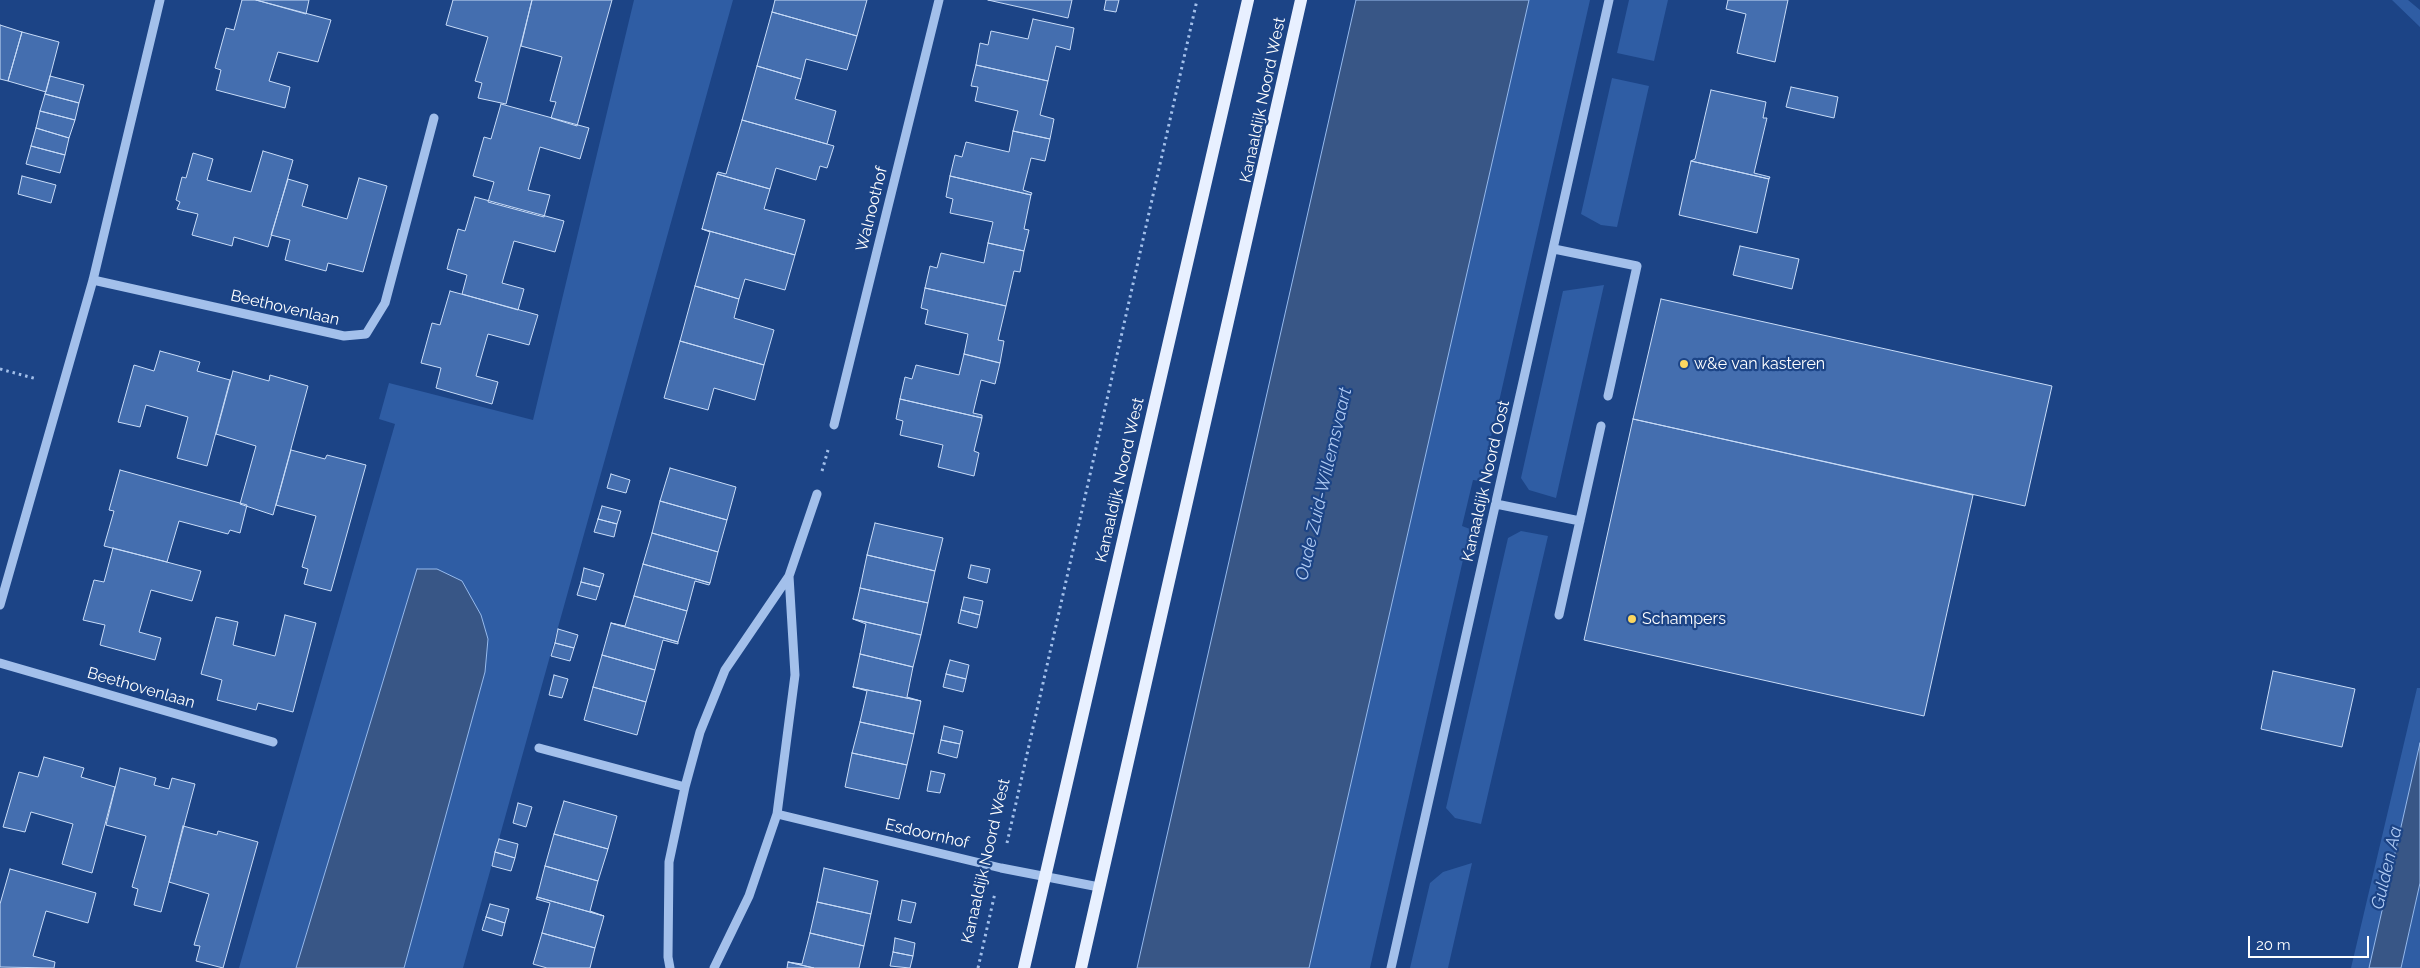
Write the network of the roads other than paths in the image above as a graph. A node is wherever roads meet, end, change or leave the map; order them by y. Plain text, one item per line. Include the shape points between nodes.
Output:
1 (160, 0) edge
2 (939, 0) edge
3 (1248, 0) edge
4 (1301, 0) edge
5 (1609, 0) edge
6 (434, 118) dead end
7 (1554, 249) junction
8 (93, 280) junction
9 (1608, 396) dead end
10 (834, 425) road end
11 (1601, 426) dead end
12 (817, 494) road end
13 (1496, 504) junction
14 (1580, 521) junction
15 (790, 576) junction
16 (0, 605) edge
17 (1559, 615) dead end
18 (0, 663) edge
19 (274, 742) dead end
20 (539, 748) dead end
21 (685, 788) junction
22 (777, 814) junction
23 (1045, 875) junction
24 (1099, 887) junction
25 (670, 968) edge
26 (714, 968) edge
27 (1024, 968) edge
28 (1082, 968) edge
29 (1391, 968) edge

1 - 8 street
2 - 10 street, Walnoothof
3 - 23 main road, Kanaaldijk Noord West
4 - 24 main road, Kanaaldijk Noord West
5 - 7 street, Kanaaldijk Noord Oost
6 - 8 street, Beethovenlaan via 385,303 366,334 344,336
7 - 9 street via 1637,266
7 - 13 street, Kanaaldijk Noord Oost
8 - 16 street
11 - 14 street
12 - 15 street
13 - 14 street
13 - 29 street, Kanaaldijk Noord Oost
14 - 17 street
15 - 21 street via 725,670 700,732
15 - 22 street via 795,676
18 - 19 street, Beethovenlaan
20 - 21 street
21 - 25 street via 670,862
22 - 23 street, Esdoornhof via 1001,868
22 - 26 street via 749,896
23 - 24 street, Esdoornhof
23 - 27 main road, Kanaaldijk Noord West
24 - 28 main road, Kanaaldijk Noord West

